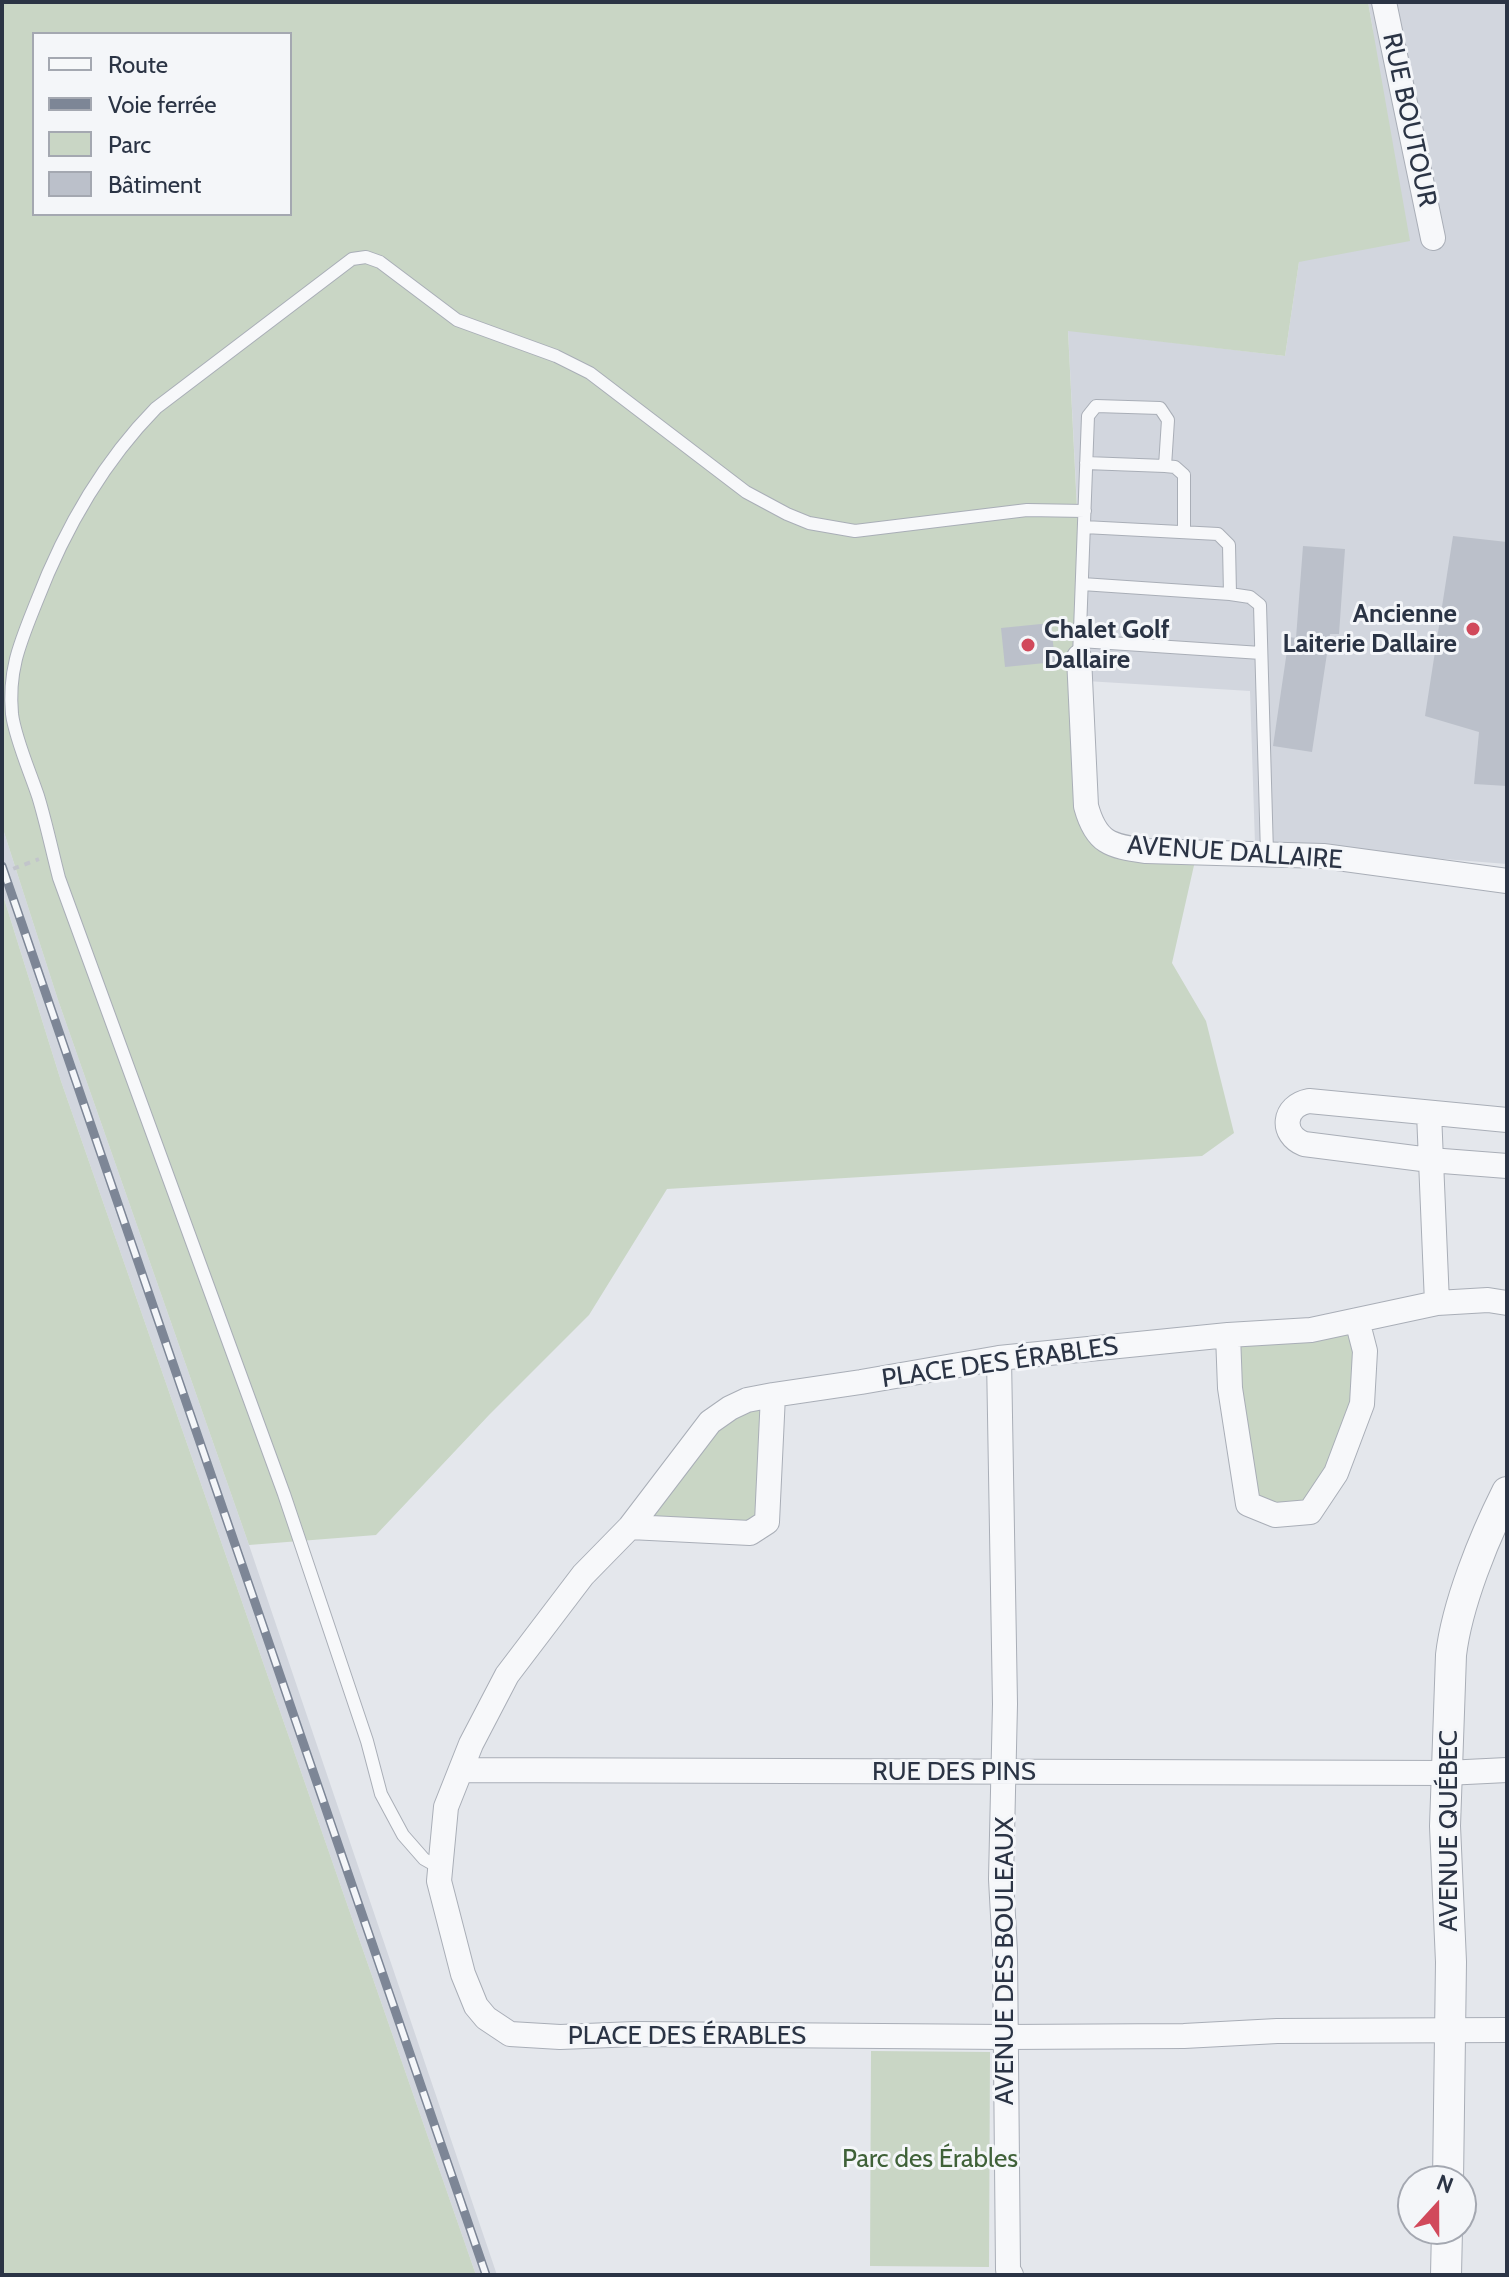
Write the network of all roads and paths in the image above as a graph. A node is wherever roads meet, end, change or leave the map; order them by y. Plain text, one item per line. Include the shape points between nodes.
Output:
1 (1384, 2) edge
2 (1433, 238) dead end
3 (1086, 463) junction
4 (1165, 466) junction
5 (1085, 511) junction
6 (1084, 527) junction
7 (1184, 531) junction
8 (1082, 584) junction
9 (1230, 594) junction
10 (1080, 649) junction
11 (1261, 653) junction
12 (53, 854) junction
13 (1267, 854) junction
14 (2, 873) edge
15 (1507, 881) edge
16 (1429, 1113) junction
17 (1507, 1120) edge
18 (1430, 1160) junction
19 (1507, 1166) edge
20 (1437, 1303) junction
21 (1507, 1303) edge
22 (1357, 1320) junction
23 (1228, 1335) junction
24 (999, 1358) junction
25 (773, 1395) junction
26 (1507, 1492) edge
27 (630, 1527) junction
28 (461, 1770) junction
29 (1507, 1770) edge
30 (1003, 1772) junction
31 (1446, 1773) junction
32 (440, 1868) junction
33 (1507, 2030) edge
34 (1450, 2031) junction
35 (1005, 2037) junction
36 (1448, 2165) edge
37 (1447, 2245) edge
38 (1011, 2275) edge
39 (1446, 2275) edge

1 - 2 street, RUE BOUTOUR
3 - 4 lane
3 - 4 lane via 1088,416 1096,406 1160,408 1168,420
3 - 5 lane
4 - 7 lane via 1184,475
5 - 6 lane
5 - 12 lane via 1027,510 855,531 809,523 746,492 590,373 457,320 380,262 352,259 156,408 107,463 82,502 46,576 16,654 11,686 13,719
6 - 7 lane
6 - 8 lane
7 - 9 lane via 1218,534 1229,545
8 - 9 lane
8 - 10 lane
9 - 11 lane via 1250,597 1260,605
10 - 11 lane
10 - 13 street, AVENUE DALLAIRE via 1086,806 1096,832 1122,848
11 - 13 lane
12 - 14 path
12 - 32 lane via 284,1494 381,1794 403,1835
13 - 15 street, AVENUE DALLAIRE via 1323,856
16 - 17 street
16 - 18 street
16 - 18 street via 1309,1101 1292,1110 1288,1123 1292,1136 1304,1144
18 - 19 street
18 - 20 street
20 - 21 street, PLACE DES ÉRABLES
20 - 22 street, PLACE DES ÉRABLES
22 - 23 street, PLACE DES ÉRABLES via 1311,1330
22 - 23 street via 1365,1351 1362,1404 1336,1473 1310,1512 1275,1515 1248,1504 1230,1388
23 - 24 street, PLACE DES ÉRABLES
24 - 25 street, PLACE DES ÉRABLES
24 - 30 street, AVENUE DES BOULEAUX
25 - 27 street, PLACE DES ÉRABLES via 747,1400 710,1422
25 - 27 street via 767,1522 750,1533
26 - 31 street, AVENUE QUÉBEC via 1454,1630
27 - 28 street, PLACE DES ÉRABLES via 583,1575 507,1675
28 - 30 street, RUE DES PINS
28 - 32 street, PLACE DES ÉRABLES via 446,1807
29 - 31 street, RUE DES PINS
30 - 31 street, RUE DES PINS
30 - 35 street, AVENUE DES BOULEAUX
31 - 34 street, AVENUE QUÉBEC
32 - 35 street, PLACE DES ÉRABLES via 463,1974 476,2006 510,2034
33 - 34 street, PLACE DES ÉRABLES
34 - 35 street, PLACE DES ÉRABLES
34 - 36 street, AVENUE QUÉBEC
35 - 38 street, AVENUE DES BOULEAUX
37 - 39 street

